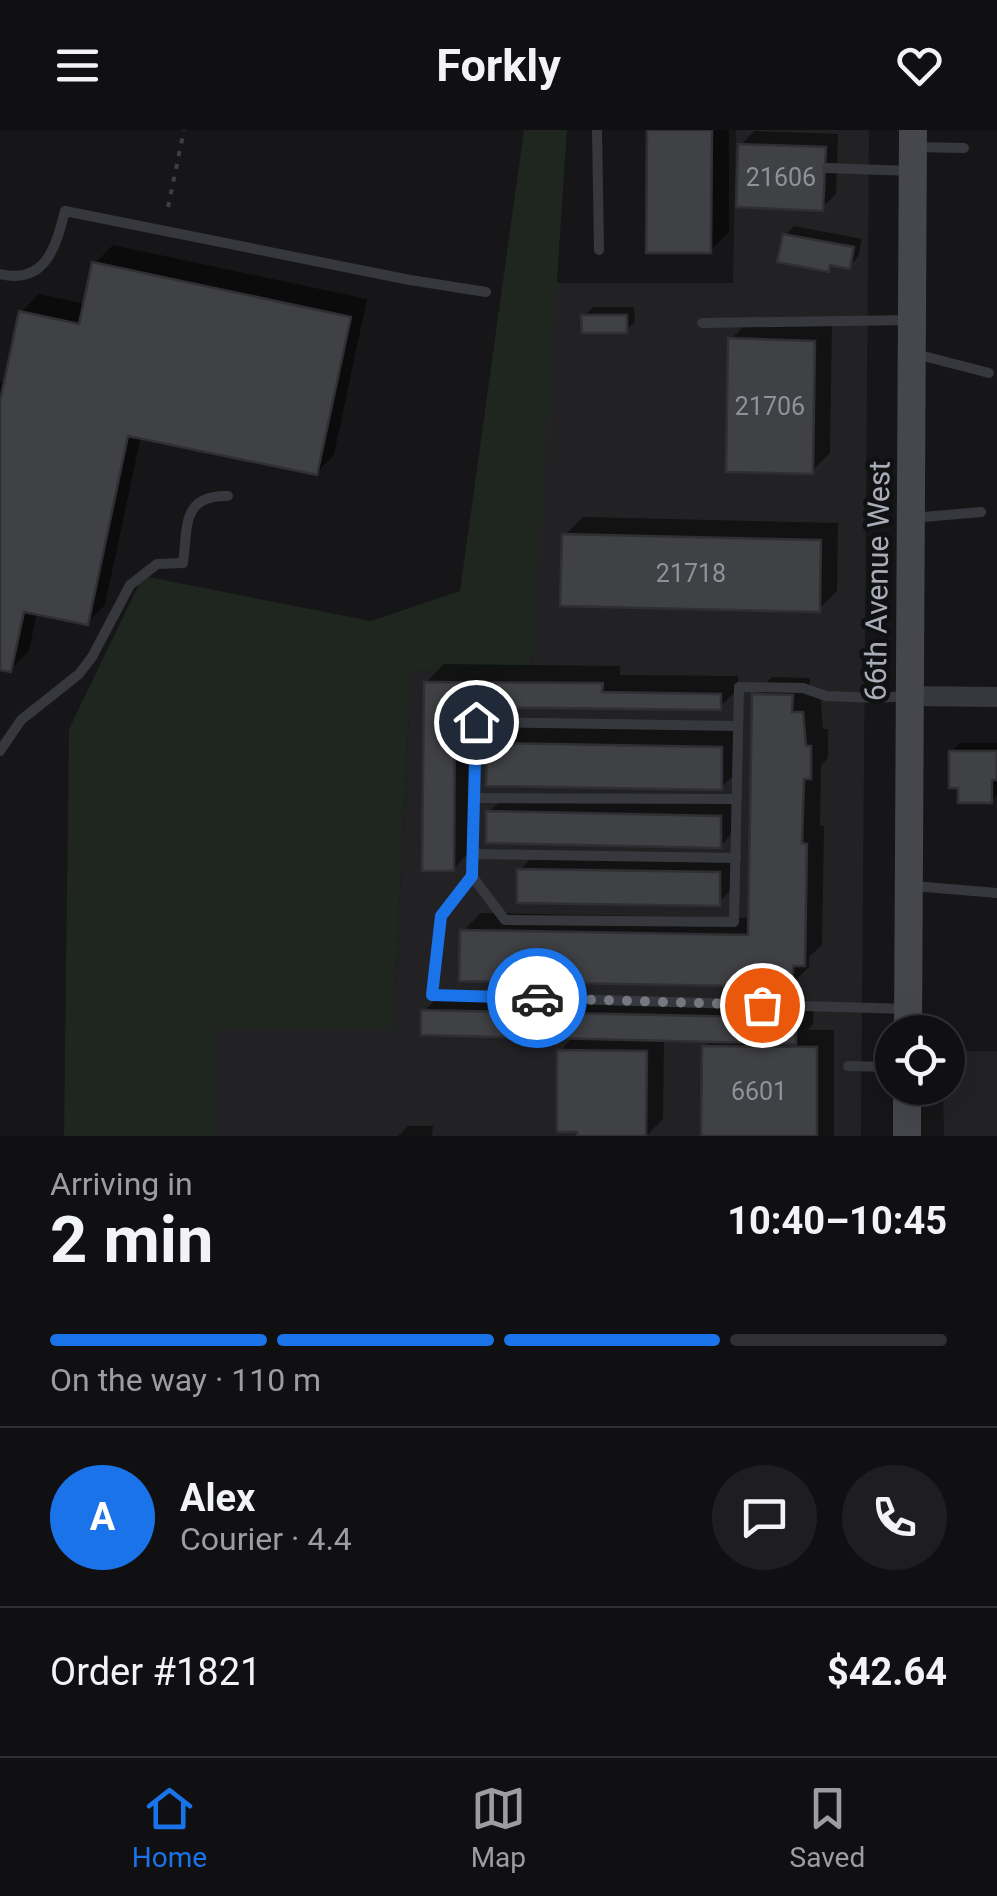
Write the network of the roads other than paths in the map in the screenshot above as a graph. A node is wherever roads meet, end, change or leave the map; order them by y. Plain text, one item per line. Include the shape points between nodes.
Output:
1 (598, 130) edge
2 (964, 148) dead end
3 (912, 149) edge
4 (828, 168) dead end
5 (599, 250) dead end
6 (0, 274) edge
7 (486, 292) dead end
8 (912, 320) junction
9 (702, 323) dead end
10 (911, 353) junction
11 (988, 372) dead end
12 (228, 496) dead end
13 (981, 512) dead end
14 (911, 518) junction
15 (908, 696) junction
16 (997, 697) edge
17 (738, 726) junction
18 (0, 751) edge
19 (474, 798) junction
20 (737, 799) junction
21 (472, 854) junction
22 (736, 858) junction
23 (472, 876) junction
24 (908, 885) junction
25 (997, 894) edge
26 (908, 1015) edge
27 (875, 1019) edge
28 (848, 1066) dead end
29 (875, 1066) edge
30 (908, 1105) edge
31 (907, 1136) edge

1 - 5 lane
2 - 3 lane
3 - 4 lane
3 - 8 main road, 66th Avenue West
6 - 7 lane via 30,273 48,262 65,211
8 - 9 lane
8 - 10 main road, 66th Avenue West
10 - 11 lane
10 - 14 main road, 66th Avenue West
12 - 18 lane via 200,500 190,512 182,564 157,564 130,585 80,674 22,720
13 - 14 lane
14 - 15 main road, 66th Avenue West
15 - 16 street
15 - 17 lane via 740,687
15 - 24 main road, 66th Avenue West
17 - 19 lane via 476,722
17 - 20 lane
19 - 20 lane
19 - 21 lane
20 - 22 lane
21 - 22 lane
21 - 23 lane
22 - 23 lane via 734,922 505,920
23 - 27 lane via 441,916 432,995
24 - 25 lane
24 - 26 main road, 66th Avenue West
28 - 29 lane
30 - 31 main road

